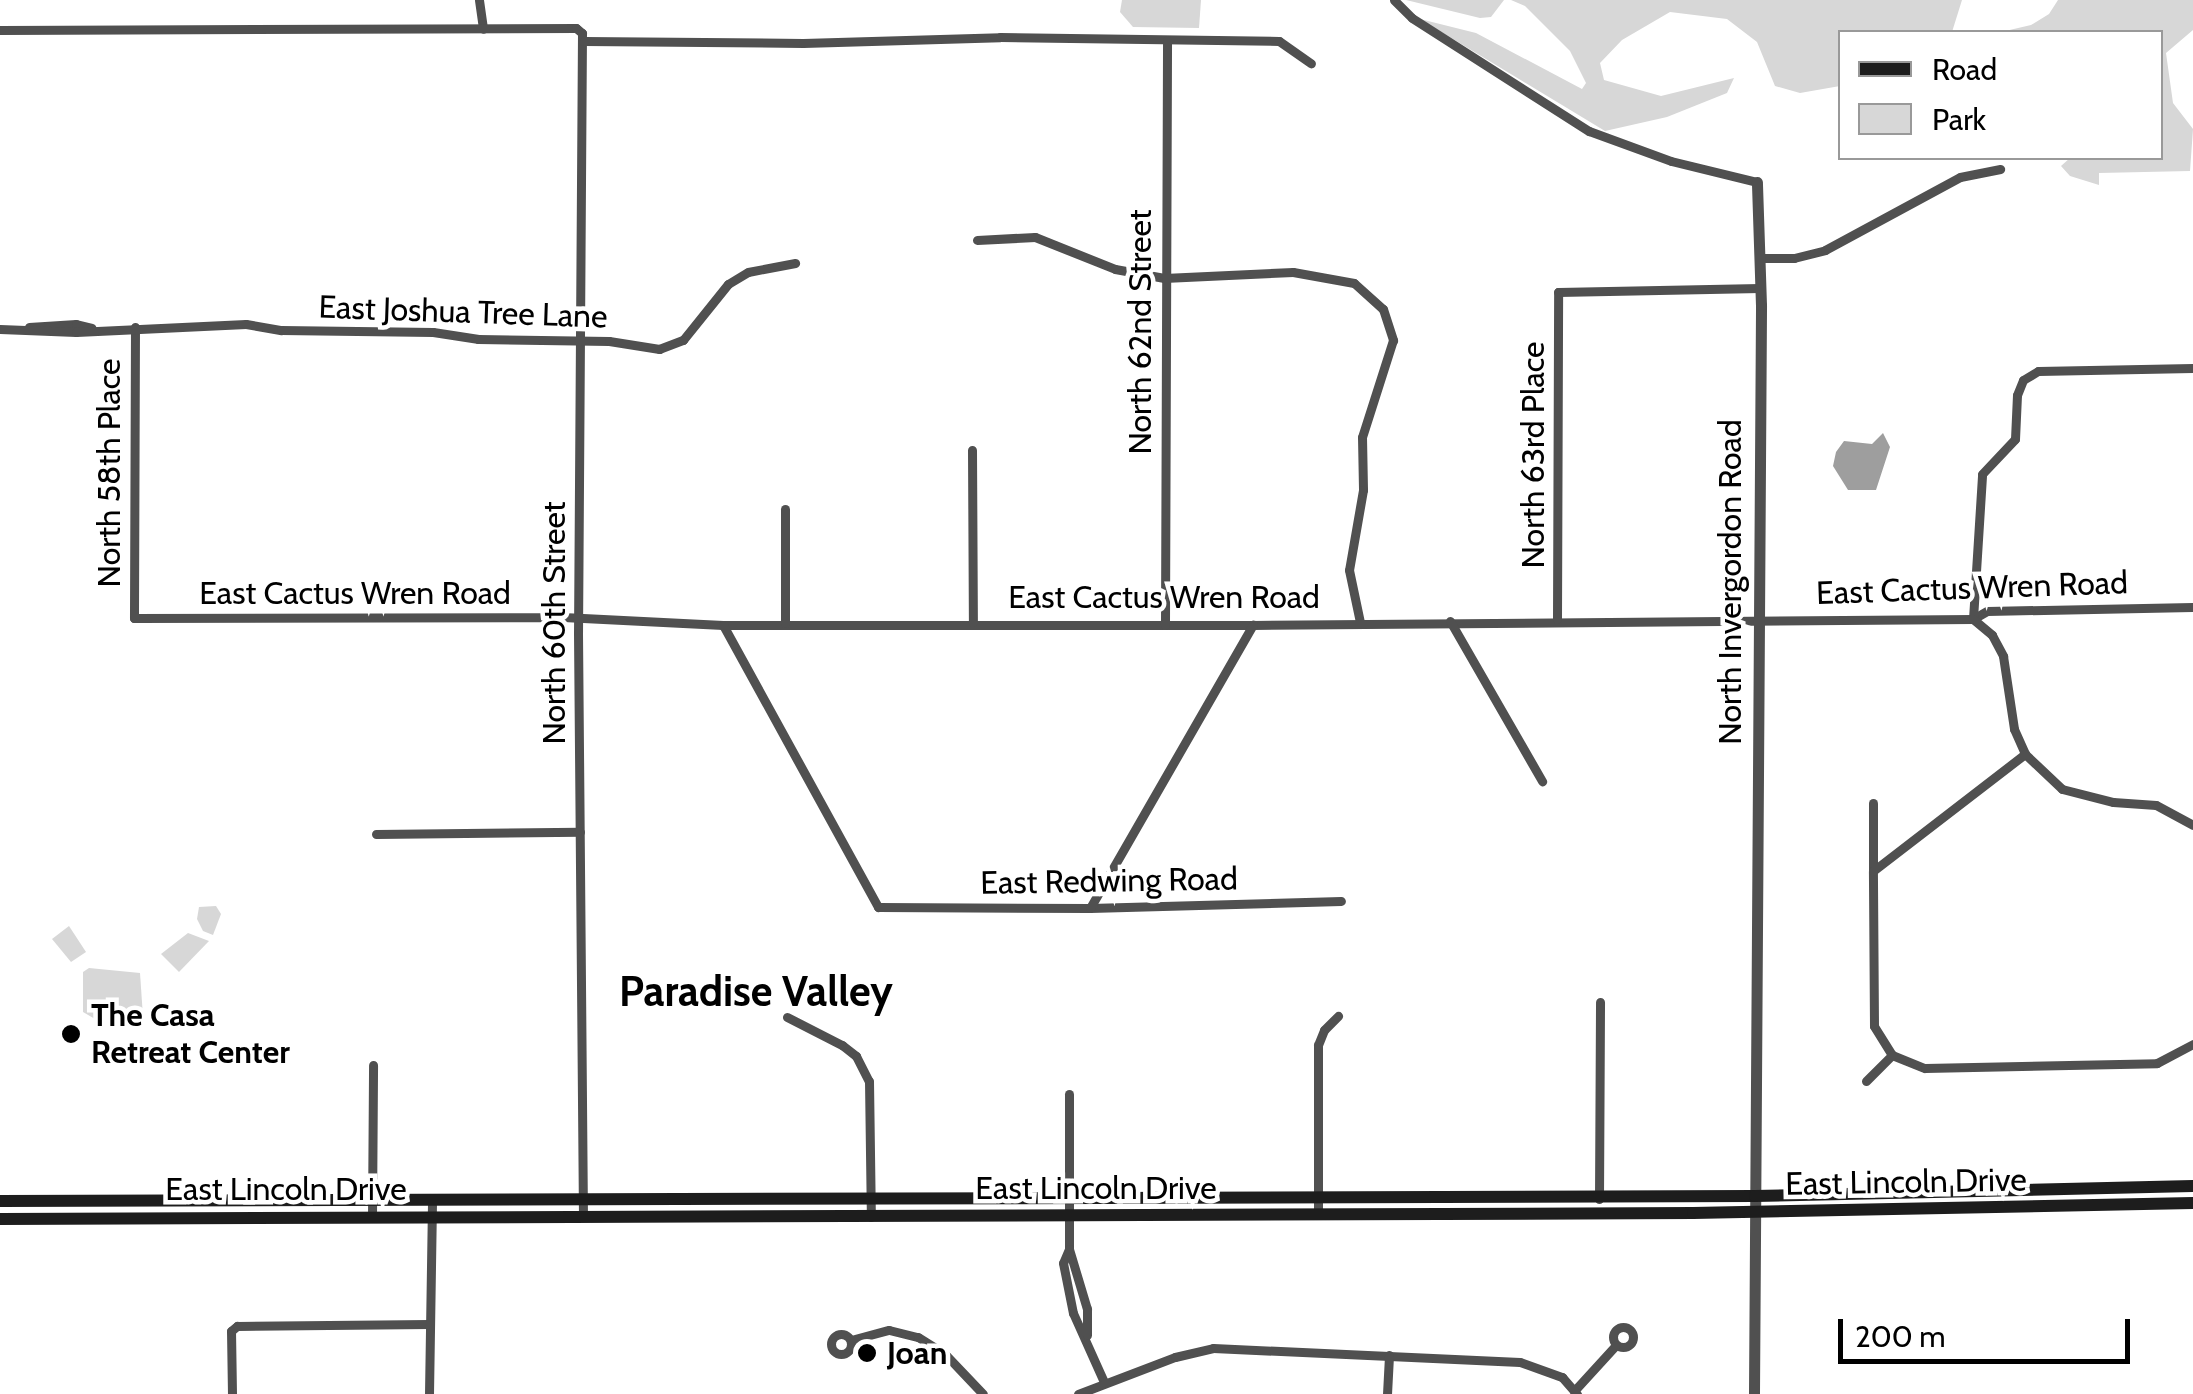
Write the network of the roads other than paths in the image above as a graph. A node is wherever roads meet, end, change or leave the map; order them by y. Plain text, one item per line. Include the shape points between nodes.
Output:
1 (478, 0) edge
2 (1394, 0) edge
3 (484, 29) junction
4 (0, 30) edge
5 (582, 36) junction
6 (1167, 40) junction
7 (1312, 63) dead end
8 (2000, 169) dead end
9 (1758, 182) joint
10 (977, 240) dead end
11 (1760, 258) junction
12 (795, 263) dead end
13 (1164, 278) junction
14 (1760, 288) junction
15 (135, 327) junction
16 (0, 330) edge
17 (580, 340) junction
18 (2193, 368) edge
19 (972, 450) dead end
20 (785, 509) dead end
21 (2193, 607) edge
22 (134, 618) joint
23 (1757, 618) junction
24 (1557, 619) junction
25 (1973, 619) junction
26 (578, 620) junction
27 (1450, 621) junction
28 (973, 622) junction
29 (1360, 622) junction
30 (785, 623) junction
31 (1165, 624) junction
32 (1253, 624) junction
33 (724, 625) junction
34 (2025, 754) junction
35 (1542, 781) dead end
36 (1873, 803) dead end
37 (2193, 823) edge
38 (580, 832) junction
39 (376, 834) dead end
40 (1873, 871) junction
41 (1341, 902) dead end
42 (1090, 908) junction
43 (1600, 1002) dead end
44 (787, 1016) dead end
45 (1338, 1016) dead end
46 (2193, 1044) edge
47 (1892, 1055) junction
48 (372, 1065) dead end
49 (1866, 1081) dead end
50 (1070, 1094) dead end
51 (2193, 1186) edge
52 (2129, 1188) junction
53 (1925, 1193) junction
54 (1755, 1196) junction
55 (1599, 1197) junction
56 (1068, 1198) junction
57 (1318, 1198) junction
58 (871, 1199) junction
59 (372, 1200) junction
60 (432, 1200) junction
61 (583, 1200) junction
62 (712, 1200) junction
63 (0, 1202) edge
64 (2193, 1203) edge
65 (2130, 1204) junction
66 (1926, 1209) junction
67 (1754, 1212) junction
68 (1599, 1213) junction
69 (1068, 1215) junction
70 (1318, 1215) junction
71 (372, 1216) junction
72 (432, 1216) junction
73 (583, 1216) junction
74 (712, 1217) junction
75 (870, 1217) junction
76 (0, 1218) edge
77 (430, 1324) junction
78 (851, 1340) dead end
79 (1616, 1345) dead end
80 (1389, 1355) junction
81 (1104, 1382) junction
82 (1576, 1392) edge
83 (232, 1394) edge
84 (429, 1394) edge
85 (982, 1394) edge
86 (1078, 1394) edge
87 (1386, 1394) edge
88 (1754, 1394) edge

1 - 3 street
2 - 9 street, North Invergordon Road via 1589,131 1671,161
3 - 4 street
3 - 5 street
5 - 6 street
5 - 17 street, North 60th Street
6 - 7 street via 1279,42
6 - 13 street, North 62nd Street
8 - 11 street via 1960,177 1811,256
9 - 11 street, North Invergordon Road
10 - 13 street via 1035,238 1115,269
11 - 14 street, North Invergordon Road
12 - 17 street, East Joshua Tree Lane via 748,272 728,284 672,346
13 - 29 street via 1293,272 1354,282 1383,309 1393,340 1362,437 1364,490 1349,570
13 - 31 street, North 62nd Street
14 - 23 street, North Invergordon Road
14 - 24 street, North 63rd Place via 1558,292
15 - 16 street, East Joshua Tree Lane
15 - 17 street, East Joshua Tree Lane via 246,324
15 - 22 street, North 58th Place
17 - 26 street, North 60th Street
18 - 25 street via 2038,372 2023,380 2015,439 1982,474
19 - 28 street
20 - 30 street
21 - 25 street, East Cactus Wren Road via 1987,612
22 - 26 street, East Cactus Wren Road
23 - 24 street, East Cactus Wren Road
23 - 25 street, East Cactus Wren Road
23 - 54 street, North Invergordon Road
24 - 27 street, East Cactus Wren Road
25 - 34 street via 1992,635 2002,656
26 - 33 street, East Cactus Wren Road
26 - 38 street, North 60th Street
27 - 29 street, East Cactus Wren Road
27 - 35 street
28 - 30 street, East Cactus Wren Road
28 - 31 street, East Cactus Wren Road
29 - 32 street, East Cactus Wren Road
30 - 33 street, East Cactus Wren Road
31 - 32 street, East Cactus Wren Road
32 - 42 street
33 - 42 street, East Redwing Road via 878,907
34 - 37 street via 2062,788 2156,805
34 - 40 street
36 - 40 street
38 - 39 street
38 - 61 street, North 60th Street
40 - 47 street via 1874,1026
41 - 42 street, East Redwing Road
43 - 55 street
44 - 58 street via 842,1045 863,1067 871,1094
45 - 57 street via 1318,1046
46 - 47 street via 2157,1063 1925,1068
47 - 49 street
48 - 59 street
50 - 56 street
51 - 52 main road, East Lincoln Drive
52 - 53 main road, East Lincoln Drive
52 - 65 main road
53 - 54 main road, East Lincoln Drive
53 - 66 main road
54 - 55 main road, East Lincoln Drive
54 - 67 street, North Invergordon Road
55 - 57 main road, East Lincoln Drive
55 - 68 street
56 - 57 main road, East Lincoln Drive
56 - 58 main road, East Lincoln Drive
56 - 69 street
57 - 70 street
58 - 62 main road, East Lincoln Drive
58 - 75 street
59 - 60 main road, East Lincoln Drive
59 - 63 main road, East Lincoln Drive
59 - 71 street
60 - 61 main road, East Lincoln Drive
60 - 72 street
61 - 62 main road, East Lincoln Drive
61 - 73 street, North 60th Street
62 - 74 main road
64 - 65 main road, East Lincoln Drive
65 - 66 main road, East Lincoln Drive
66 - 67 main road, East Lincoln Drive
67 - 68 main road, East Lincoln Drive
67 - 88 street, North Invergordon Road
68 - 70 main road, East Lincoln Drive
69 - 70 main road, East Lincoln Drive
69 - 75 main road, East Lincoln Drive
69 - 81 street via 1066,1288
71 - 72 main road, East Lincoln Drive
71 - 76 main road, East Lincoln Drive
72 - 73 main road, East Lincoln Drive
72 - 77 street
73 - 74 main road, East Lincoln Drive
74 - 75 main road, East Lincoln Drive
77 - 83 street via 237,1326
77 - 84 street
78 - 85 street via 889,1330 918,1337 945,1354
79 - 82 street
80 - 81 street via 1213,1348
80 - 82 street via 1520,1362 1562,1377
80 - 87 street
81 - 86 street

